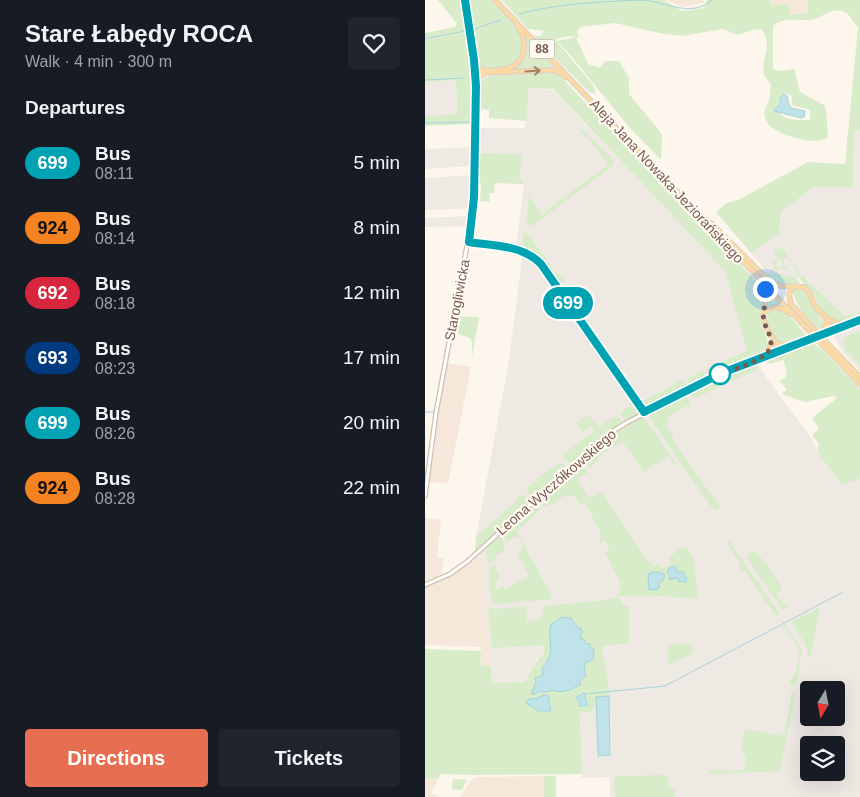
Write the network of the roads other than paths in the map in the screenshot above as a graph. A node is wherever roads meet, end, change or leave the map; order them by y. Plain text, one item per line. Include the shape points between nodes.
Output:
1 (465, 0) edge
2 (495, 0) edge
3 (509, 15) junction
4 (474, 60) junction
5 (486, 72) junction
6 (475, 73) junction
7 (575, 84) junction
8 (476, 86) junction
9 (692, 207) junction
10 (754, 272) junction
11 (794, 287) junction
12 (764, 313) junction
13 (860, 320) edge
14 (829, 322) junction
15 (802, 323) junction
16 (847, 325) junction
17 (833, 330) junction
18 (821, 335) junction
19 (773, 342) junction
20 (794, 345) junction
21 (777, 352) junction
22 (761, 358) junction
23 (860, 377) edge
24 (860, 384) edge
25 (425, 496) edge
26 (425, 585) edge

1 - 4 street, Starogliwicka
2 - 3 main road, Aleja Jana Nowaka-Jeziorańskiego / 88
3 - 5 main road via 523,36 522,55 509,68
3 - 7 main road, Aleja Jana Nowaka-Jeziorańskiego / 88
4 - 5 main road via 479,69
4 - 6 street, Starogliwicka
5 - 6 main road
5 -> 7 main road via 551,70
5 - 8 main road via 479,77
6 - 8 street, Starogliwicka
7 - 9 main road, Aleja Jana Nowaka-Jeziorańskiego / 88
8 - 25 street, Starogliwicka via 472,220 436,413
9 - 10 main road, Aleja Jana Nowaka-Jeziorańskiego / 88
9 - 11 main road via 769,282
10 - 12 main road via 766,293
10 - 15 main road, Aleja Jana Nowaka-Jeziorańskiego / 88
11 - 14 main road via 807,289
11 - 23 main road, bridge via 789,294 791,304
12 - 15 main road via 769,308 778,307
12 - 19 main road via 763,320
13 - 16 street, Leona Wyczółkowskiego
14 - 16 main road
14 - 17 main road
14 - 18 main road
15 - 24 main road, Aleja Jana Nowaka-Jeziorańskiego / 88, bridge
16 - 17 street, Leona Wyczółkowskiego
17 - 18 street, Leona Wyczółkowskiego
18 - 20 street, Leona Wyczółkowskiego
19 - 20 main road
19 - 21 main road
19 - 22 main road
20 - 21 street, Leona Wyczółkowskiego
21 - 22 street, Leona Wyczółkowskiego
22 - 26 street, Leona Wyczółkowskiego via 703,382 610,433 468,561 450,574

